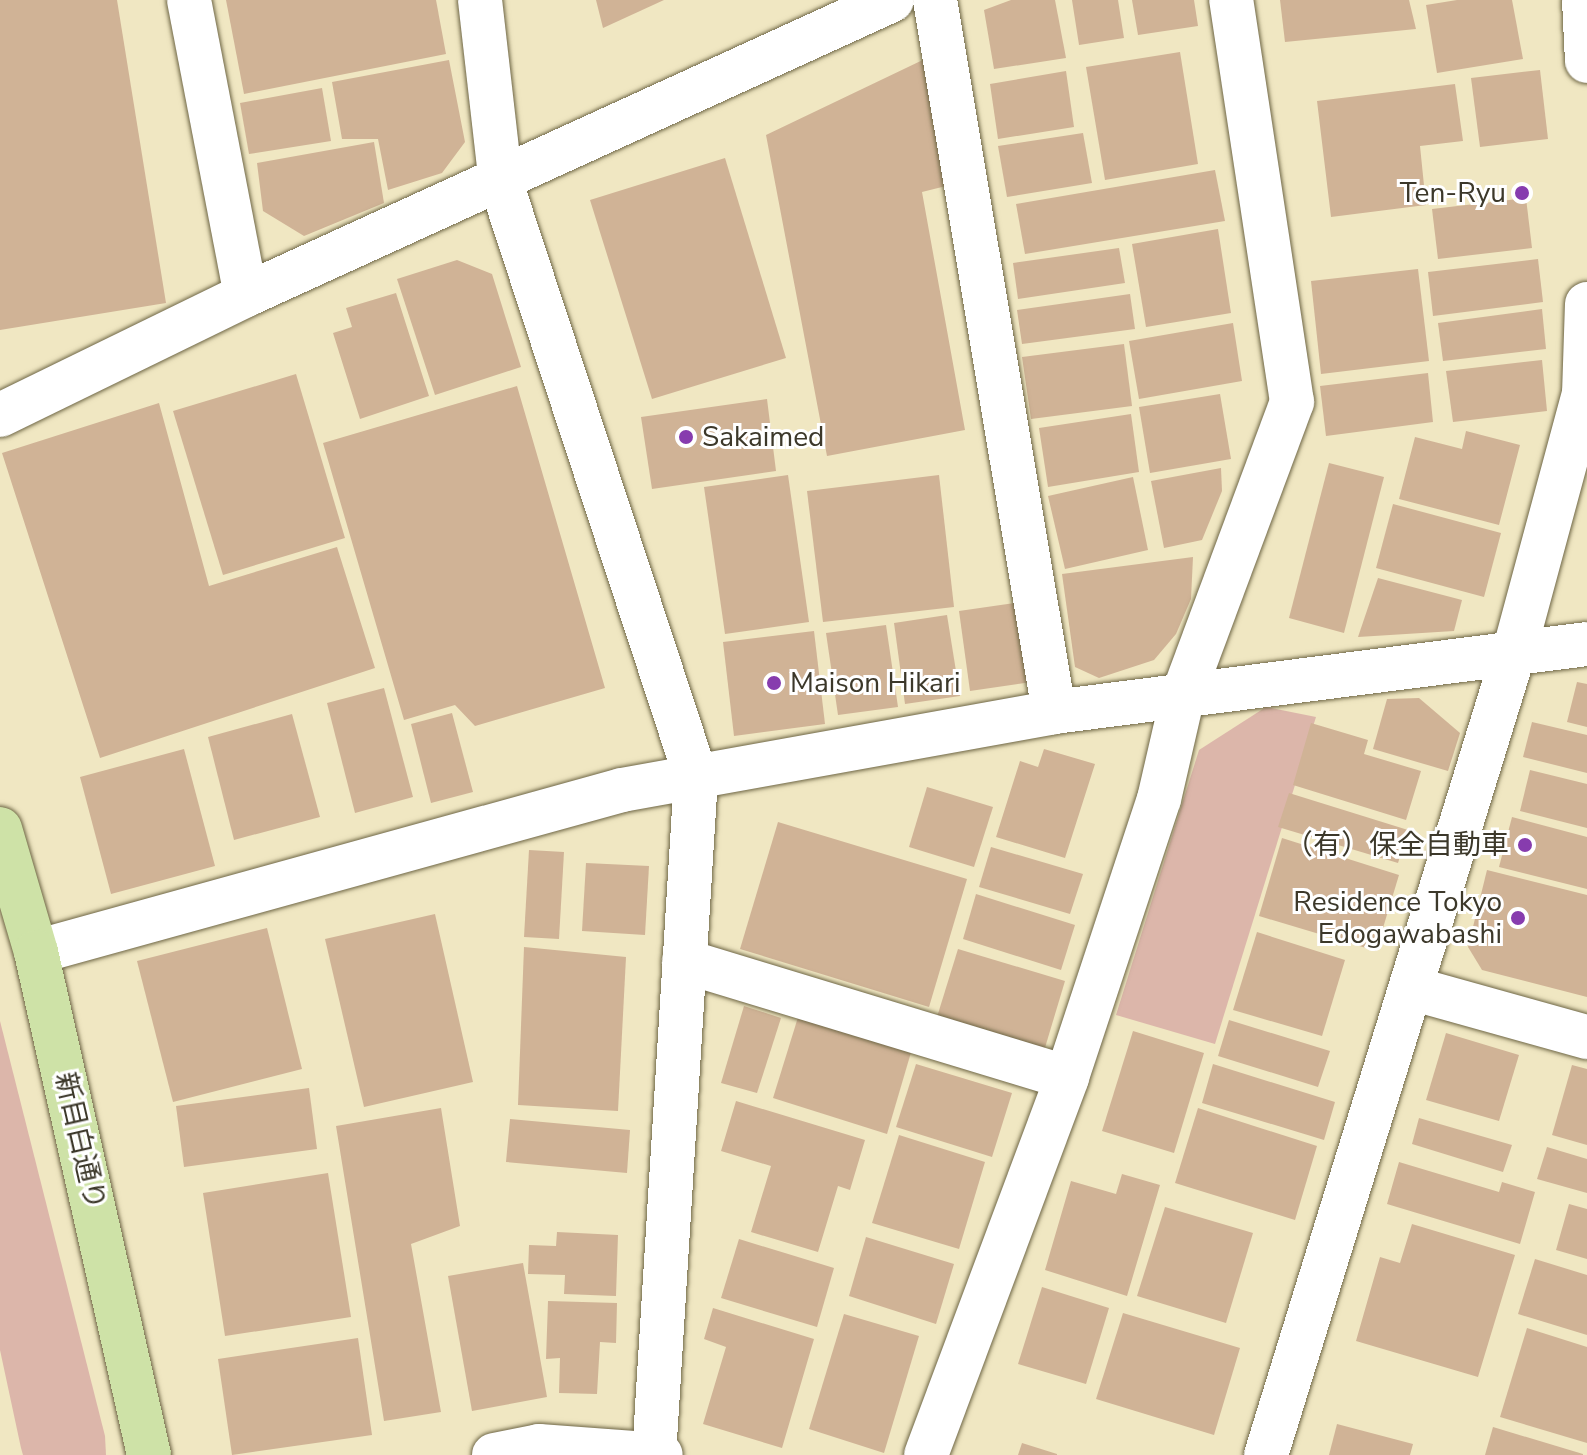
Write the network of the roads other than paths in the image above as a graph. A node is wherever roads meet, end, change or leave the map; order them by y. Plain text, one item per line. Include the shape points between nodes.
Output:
1 (189, 0) edge
2 (480, 0) edge
3 (892, 0) edge
4 (935, 0) edge
5 (1231, 0) edge
6 (1584, 0) edge
7 (1587, 61) edge
8 (501, 183) junction
9 (246, 295) junction
10 (1587, 304) edge
11 (0, 415) edge
12 (1587, 644) edge
13 (1515, 649) junction
14 (1183, 695) junction
15 (1054, 712) junction
16 (696, 777) junction
17 (0, 829) edge
18 (36, 952) junction
19 (684, 961) junction
20 (1411, 988) junction
21 (1587, 1037) edge
22 (1067, 1077) junction
23 (656, 1454) edge
24 (149, 1455) edge
25 (494, 1455) edge
26 (926, 1455) edge
27 (1266, 1455) edge

1 - 9 street
2 - 8 street
3 - 8 street
4 - 15 street
5 - 14 street via 1292,402
6 - 7 street
8 - 9 street
8 - 16 street
9 - 11 street
10 - 13 street via 1584,394
12 - 13 street
13 - 14 street
13 - 20 street
14 - 15 street
14 - 22 street via 1159,799
15 - 16 street
16 - 18 street via 622,790
16 - 19 street
17 - 18 main road, 新目白通り
18 - 24 main road, 新目白通り
19 - 22 street
19 - 23 street
20 - 21 street
20 - 27 street
22 - 26 street
23 - 25 street via 539,1446

